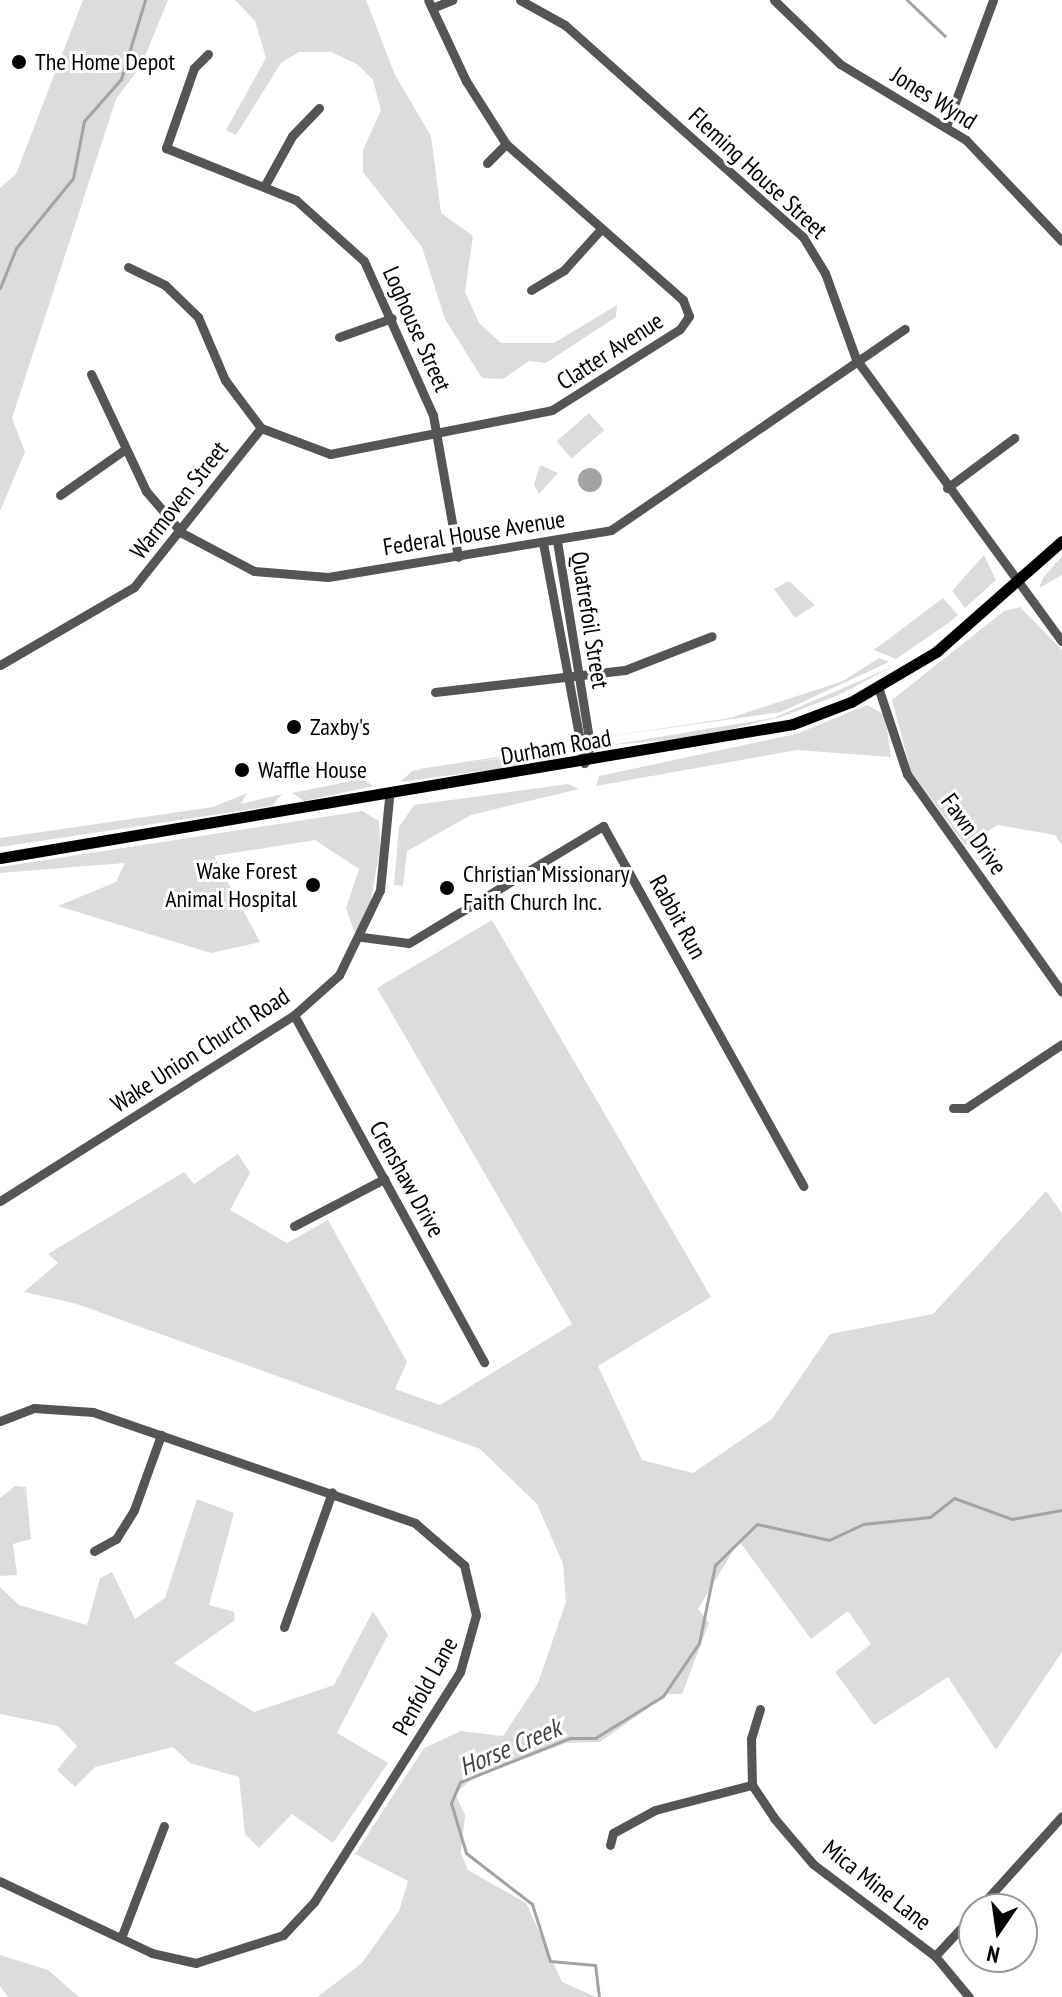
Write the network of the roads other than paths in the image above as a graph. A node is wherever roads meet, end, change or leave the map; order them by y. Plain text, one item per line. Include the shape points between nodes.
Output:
1 (452, 0) edge
2 (520, 0) edge
3 (774, 0) edge
4 (993, 0) edge
5 (430, 4) edge
6 (208, 54) dead end
7 (319, 108) dead end
8 (947, 124) junction
9 (506, 144) junction
10 (487, 163) dead end
11 (265, 185) junction
12 (601, 229) junction
13 (1062, 241) edge
14 (128, 267) dead end
15 (531, 290) dead end
16 (392, 318) junction
17 (905, 329) dead end
18 (339, 337) dead end
19 (856, 359) junction
20 (91, 374) dead end
21 (261, 428) junction
22 (439, 436) junction
23 (1014, 438) dead end
24 (124, 450) junction
25 (947, 488) junction
26 (60, 495) dead end
27 (182, 533) junction
28 (557, 541) junction
29 (1062, 541) edge
30 (543, 543) junction
31 (458, 557) junction
32 (1018, 582) junction
33 (712, 636) dead end
34 (1062, 641) edge
35 (0, 665) edge
36 (579, 678) junction
37 (564, 680) junction
38 (878, 687) junction
39 (435, 692) dead end
40 (585, 765) junction
41 (389, 798) junction
42 (0, 858) edge
43 (362, 937) junction
44 (1062, 992) edge
45 (294, 1015) junction
46 (1062, 1044) edge
47 (953, 1108) dead end
48 (384, 1179) junction
49 (803, 1186) dead end
50 (0, 1201) edge
51 (294, 1226) dead end
52 (484, 1362) dead end
53 (0, 1421) edge
54 (161, 1435) junction
55 (332, 1492) junction
56 (94, 1551) dead end
57 (284, 1627) dead end
58 (760, 1709) dead end
59 (752, 1785) junction
60 (1062, 1816) edge
61 (164, 1826) dead end
62 (610, 1845) dead end
63 (0, 1881) edge
64 (992, 1893) edge
65 (958, 1931) edge
66 (121, 1938) junction
67 (935, 1956) junction
68 (969, 1997) edge

1 - 5 street
2 - 19 street, Fleming House Street via 565,25 803,237 825,273
3 - 8 street, Jones Wynd via 840,64
4 - 8 street
5 - 9 street, Clatter Avenue
6 - 11 street, Loghouse Street via 194,68 166,148
7 - 11 street via 292,136
8 - 13 street, Jones Wynd via 994,164
9 - 10 street
9 - 12 street, Clatter Avenue
11 - 16 street, Loghouse Street via 343,235 375,279
12 - 15 street via 564,270
12 - 22 street, Clatter Avenue via 683,300 685,323 566,404
14 - 21 street via 165,285 198,317 225,380
16 - 18 street
16 - 22 street, Loghouse Street
17 - 19 street, Federal House Avenue
19 - 25 street, Fleming House Street
19 - 28 street, Federal House Avenue via 643,513 611,530
20 - 24 street, Federal House Avenue
21 - 22 street, Clatter Avenue via 330,454
21 - 27 street, Warmoven Street
22 - 31 street, Loghouse Street
23 - 25 street
24 - 26 street
24 - 27 street, Federal House Avenue
25 - 32 street, Fleming House Street
27 - 31 street, Federal House Avenue via 254,571 292,578
27 - 35 street, Warmoven Street via 134,587
28 - 30 street, Federal House Avenue
28 - 36 street, Quatrefoil Street
29 - 32 main road, Durham Road
30 - 31 street, Federal House Avenue
30 - 37 street, Quatrefoil Street
32 - 34 street, Fleming House Street
32 - 38 main road, Durham Road via 936,652
33 - 36 street via 625,670
36 - 37 street
36 - 40 street, Quatrefoil Street via 590,745
37 - 39 street
37 - 40 street, Quatrefoil Street
38 - 40 main road, Durham Road via 761,733
38 - 44 street, Fawn Drive via 907,774
40 - 41 main road, Durham Road
41 - 42 main road, Durham Road
41 - 43 street, Wake Union Church Road via 385,865
43 - 45 street, Wake Union Church Road via 339,975
43 - 49 street, Rabbit Run via 409,943 603,826
45 - 48 street, Crenshaw Drive
45 - 50 street, Wake Union Church Road
46 - 47 street via 966,1108
48 - 51 street
48 - 52 street, Crenshaw Drive
53 - 54 street, Penfold Lane via 67,1407
54 - 55 street, Penfold Lane
54 - 56 street via 134,1510 116,1539
55 - 57 street
55 - 66 street, Penfold Lane via 415,1523 453,1551 476,1608 464,1666 314,1902 283,1935 196,1963
58 - 59 street via 751,1739
59 - 62 street via 655,1810 613,1833
59 - 67 street, Mica Mine Lane via 813,1864
60 - 64 street
61 - 66 street
63 - 66 street, Penfold Lane
65 - 67 street
67 - 68 street, Mica Mine Lane

